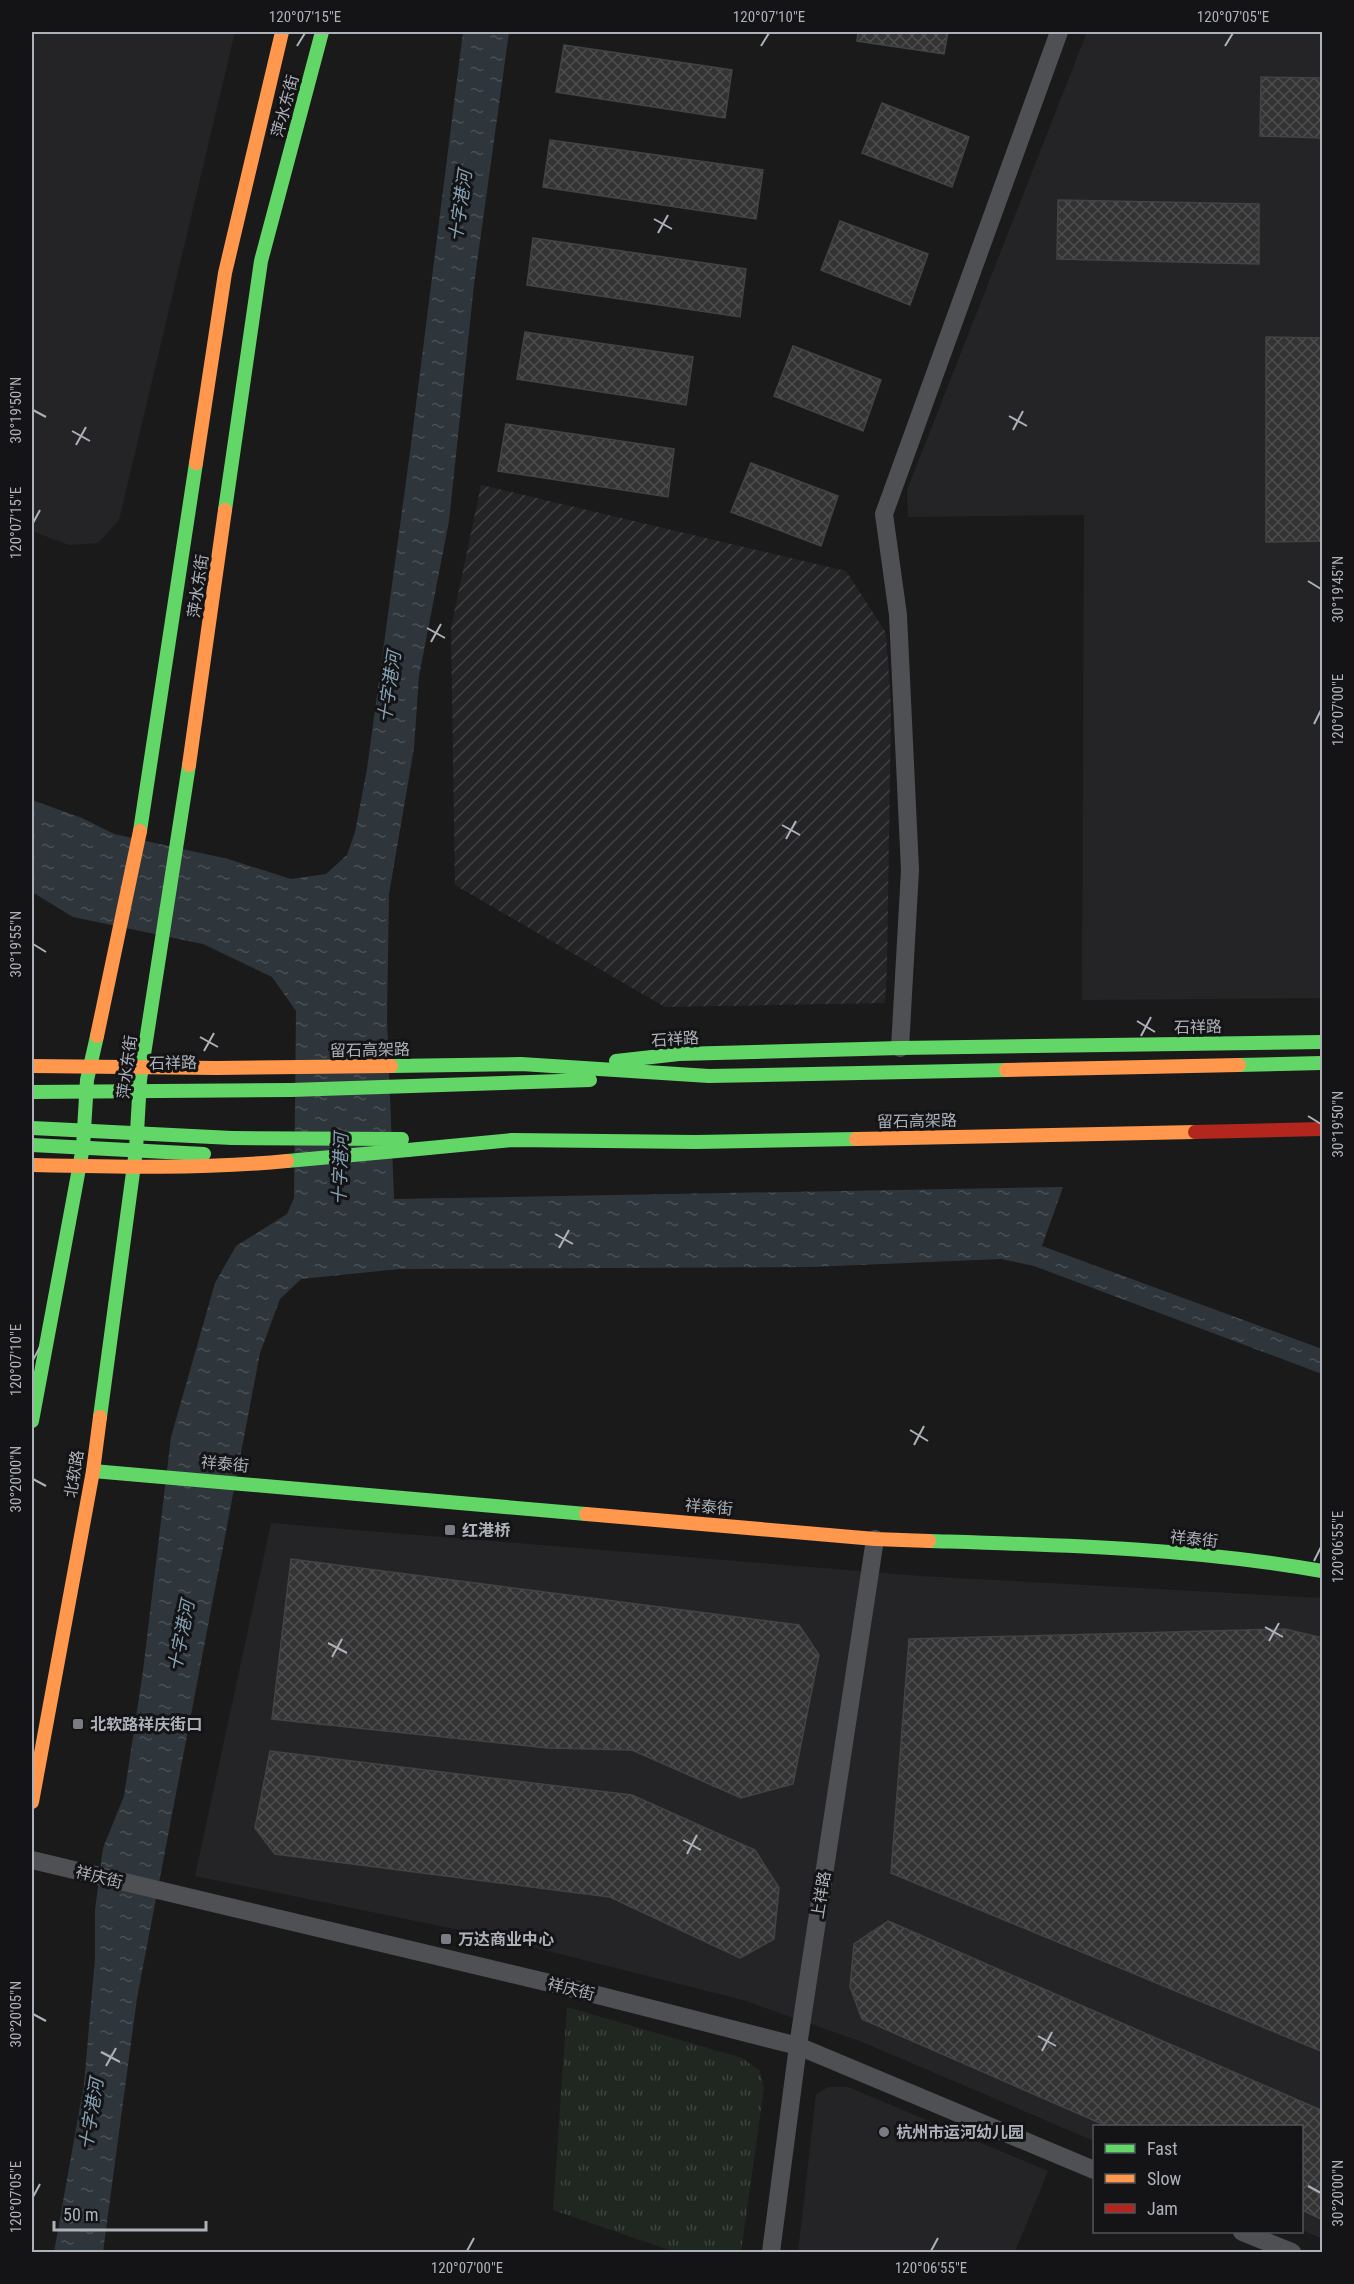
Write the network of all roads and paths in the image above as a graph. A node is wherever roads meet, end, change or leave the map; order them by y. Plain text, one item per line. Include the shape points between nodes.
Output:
1 (282, 32) edge
2 (322, 32) edge
3 (1059, 32) edge
4 (1323, 1042) edge
5 (900, 1048) junction
6 (1323, 1063) edge
7 (32, 1065) edge
8 (710, 1076) junction
9 (32, 1080) edge
10 (87, 1080) junction
11 (140, 1080) junction
12 (32, 1092) edge
13 (32, 1128) edge
14 (1323, 1129) edge
15 (512, 1140) junction
16 (32, 1145) edge
17 (83, 1147) junction
18 (1123, 1147) dead end
19 (136, 1150) junction
20 (577, 1155) dead end
21 (493, 1156) dead end
22 (32, 1165) edge
23 (32, 1421) edge
24 (93, 1470) junction
25 (875, 1539) junction
26 (1323, 1571) edge
27 (32, 1802) edge
28 (32, 1860) edge
29 (798, 2046) junction
30 (1093, 2169) edge
31 (1244, 2233) edge
32 (771, 2253) edge
33 (1292, 2253) edge

1 - 10 main road, 萍水东街 via 225,273 142,824
2 - 11 main road, 萍水东街 via 261,261
3 - 5 street via 884,514 898,615 910,870
4 - 5 main road, 石祥路
5 - 11 main road, 石祥路 via 679,1054 517,1072
6 - 8 main road, 留石高架路, bridge
7 - 8 main road, 留石高架路, bridge via 227,1068 521,1064
8 - 12 main road, 留石高架路, bridge via 291,1090
9 - 10 main road, 石祥路
10 - 11 main road, 石祥路
10 - 17 main road, 萍水东街
11 - 19 main road, 萍水东街
13 - 15 main road, 留石高架路, bridge via 232,1138
14 - 15 main road, 留石高架路 via 708,1142
15 - 22 main road, 留石高架路, bridge via 235,1166
16 - 17 main road
17 - 19 main road
17 - 23 main road
18 - 20 main road
19 - 21 main road, bridge via 275,1158
19 - 24 main road, 北软路
24 - 25 main road, 祥泰街
24 - 27 main road, 北软路
25 - 26 main road, 祥泰街 via 1100,1546
25 - 29 street, 上祥路
28 - 29 street, 祥庆街
29 - 30 street, 祥庆街
29 - 32 street, 上祥路
31 - 33 street

